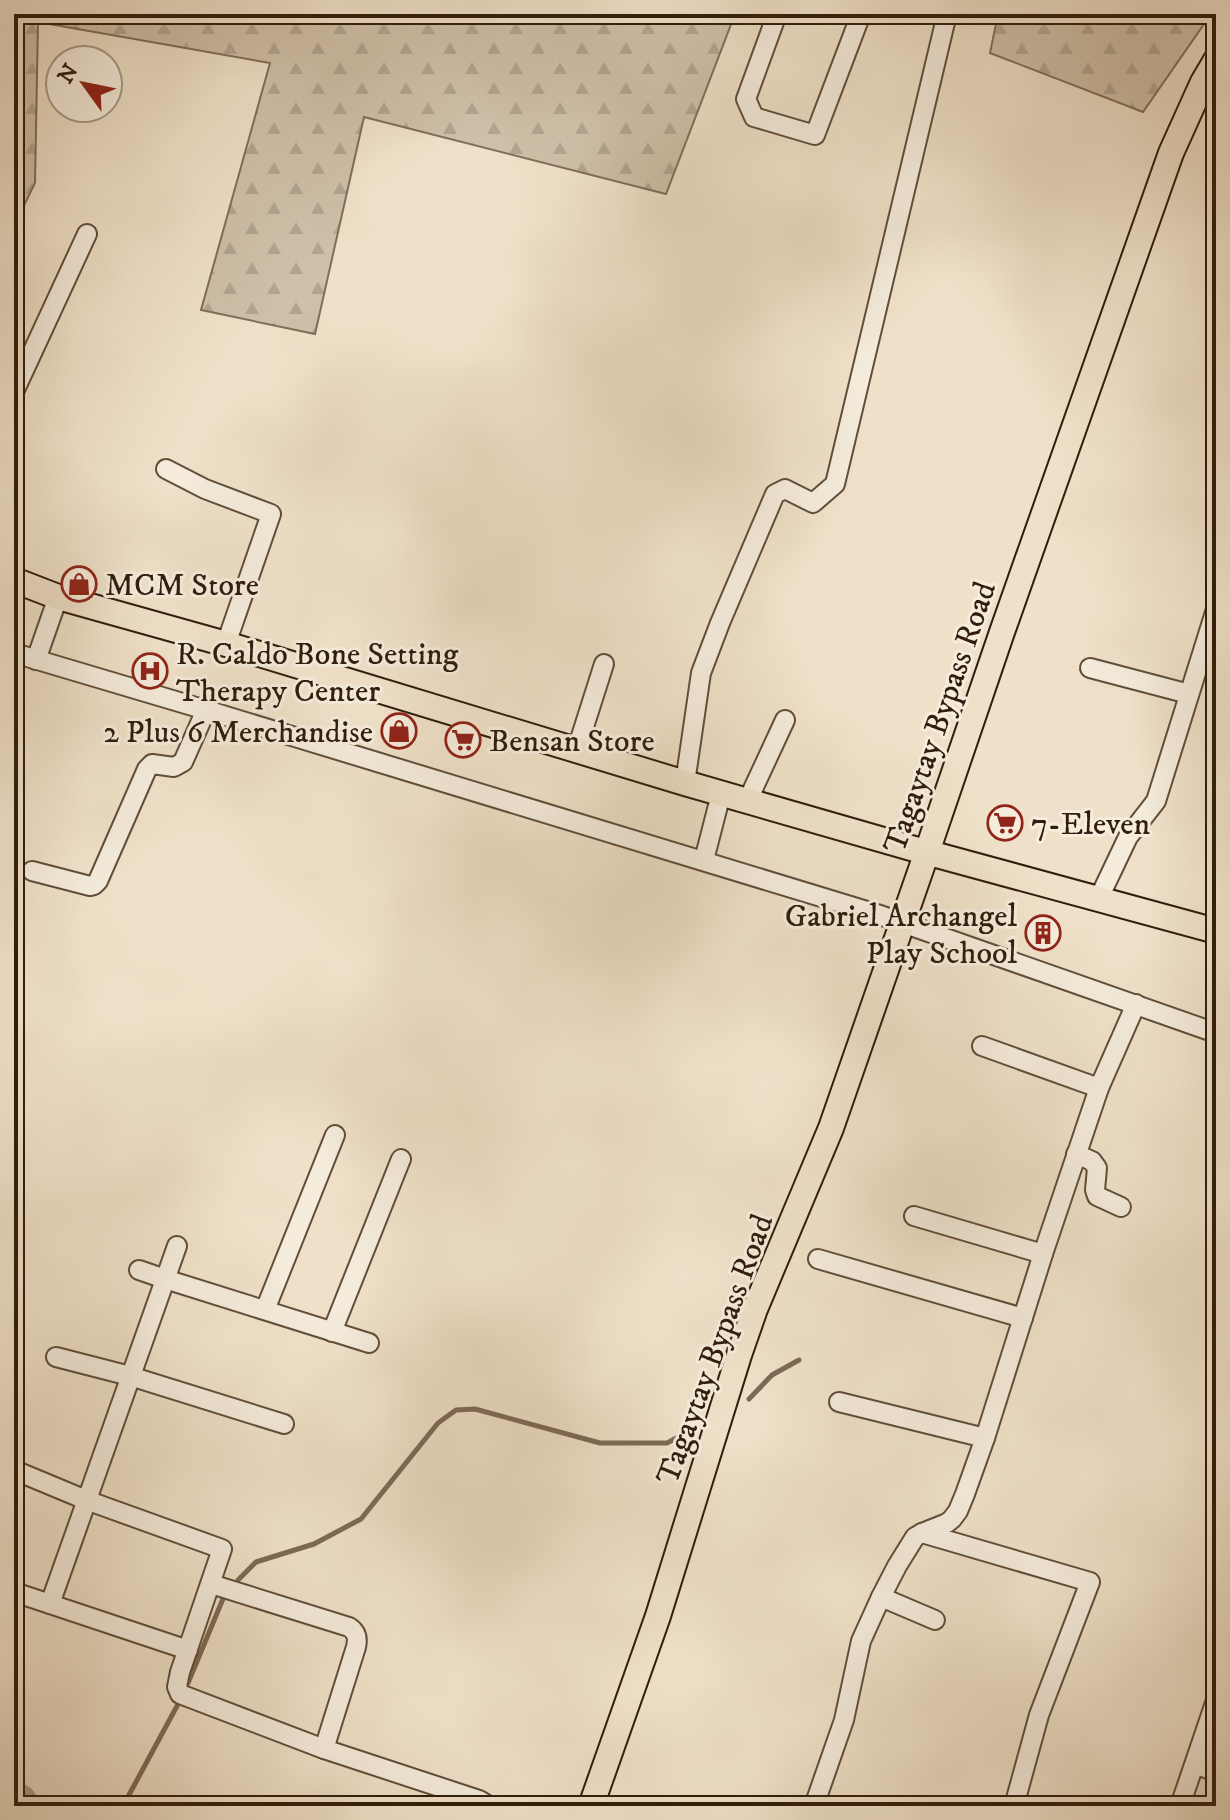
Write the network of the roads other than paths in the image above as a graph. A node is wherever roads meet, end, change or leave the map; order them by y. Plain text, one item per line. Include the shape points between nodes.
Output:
1 (777, 14) edge
2 (861, 14) edge
3 (947, 14) edge
4 (1216, 60) edge
5 (87, 234) dead end
6 (14, 392) edge
7 (166, 469) dead end
8 (14, 580) edge
9 (58, 597) junction
10 (1216, 609) edge
11 (226, 644) junction
12 (14, 653) edge
13 (36, 660) junction
14 (604, 664) dead end
15 (1090, 668) dead end
16 (1189, 694) junction
17 (206, 710) junction
18 (785, 720) dead end
19 (576, 752) junction
20 (685, 783) junction
21 (721, 794) junction
22 (747, 802) junction
23 (927, 852) junction
24 (704, 860) junction
25 (32, 871) dead end
26 (1099, 898) junction
27 (902, 923) junction
28 (1216, 931) edge
29 (1136, 1004) junction
30 (1216, 1033) edge
31 (982, 1046) dead end
32 (1099, 1088) junction
33 (335, 1135) dead end
34 (1076, 1154) junction
35 (401, 1159) dead end
36 (1121, 1207) dead end
37 (914, 1216) dead end
38 (177, 1246) dead end
39 (1043, 1254) junction
40 (818, 1259) dead end
41 (139, 1270) dead end
42 (165, 1279) junction
43 (265, 1310) junction
44 (1023, 1318) junction
45 (332, 1332) junction
46 (369, 1343) dead end
47 (56, 1357) dead end
48 (130, 1376) junction
49 (839, 1402) dead end
50 (284, 1424) dead end
51 (985, 1438) junction
52 (14, 1470) edge
53 (86, 1500) junction
54 (922, 1533) junction
55 (211, 1584) junction
56 (14, 1592) edge
57 (881, 1597) junction
58 (50, 1604) junction
59 (935, 1620) dead end
60 (188, 1650) junction
61 (1216, 1700) edge
62 (324, 1749) junction
63 (1195, 1764) junction
64 (1216, 1772) edge
65 (489, 1806) edge
66 (591, 1806) edge
67 (814, 1806) edge
68 (1014, 1806) edge
69 (1180, 1806) edge

1 - 2 street via 746,99 754,117 815,135
3 - 20 street via 835,484 813,503 785,489 775,494 701,673
4 - 23 main road, Tagaytay Bypass Road via 1171,153
5 - 6 street
7 - 11 street via 271,514
8 - 9 main road
9 - 11 main road
9 - 13 street
10 - 16 street
11 - 19 main road
12 - 13 street
13 - 17 street
14 - 19 street
15 - 16 street
16 - 26 street via 1156,801 1128,837
17 - 24 street
17 - 25 street via 183,762 147,769 94,885
18 - 22 street
19 - 20 main road
20 - 21 main road
21 - 22 main road
21 - 24 street
22 - 23 main road
23 - 26 main road
23 - 27 main road, Tagaytay Bypass Road
24 - 27 street
26 - 28 main road
27 - 29 street
27 - 66 main road, Tagaytay Bypass Road via 831,1128 755,1309 658,1616
29 - 30 street
29 - 32 street
31 - 32 street
32 - 34 street
33 - 43 street
34 - 36 street via 1097,1168 1097,1196
34 - 39 street
35 - 45 street
37 - 39 street
38 - 42 street
39 - 44 street
40 - 44 street
41 - 42 street
42 - 43 street
42 - 48 street
43 - 45 street
44 - 51 street
45 - 46 street
47 - 48 street
48 - 50 street
48 - 53 street
49 - 51 street
51 - 54 street via 958,1511 947,1523
52 - 53 street
53 - 55 street via 222,1549
53 - 58 street
54 - 57 street via 909,1545
54 - 68 street via 1090,1582 1039,1715
55 - 60 street
55 - 62 street via 355,1631 356,1647
56 - 58 street
57 - 59 street
57 - 67 street via 861,1641 844,1720
58 - 60 street
60 - 62 street via 177,1687 180,1694
61 - 63 street
62 - 65 street
63 - 64 street
63 - 69 street

